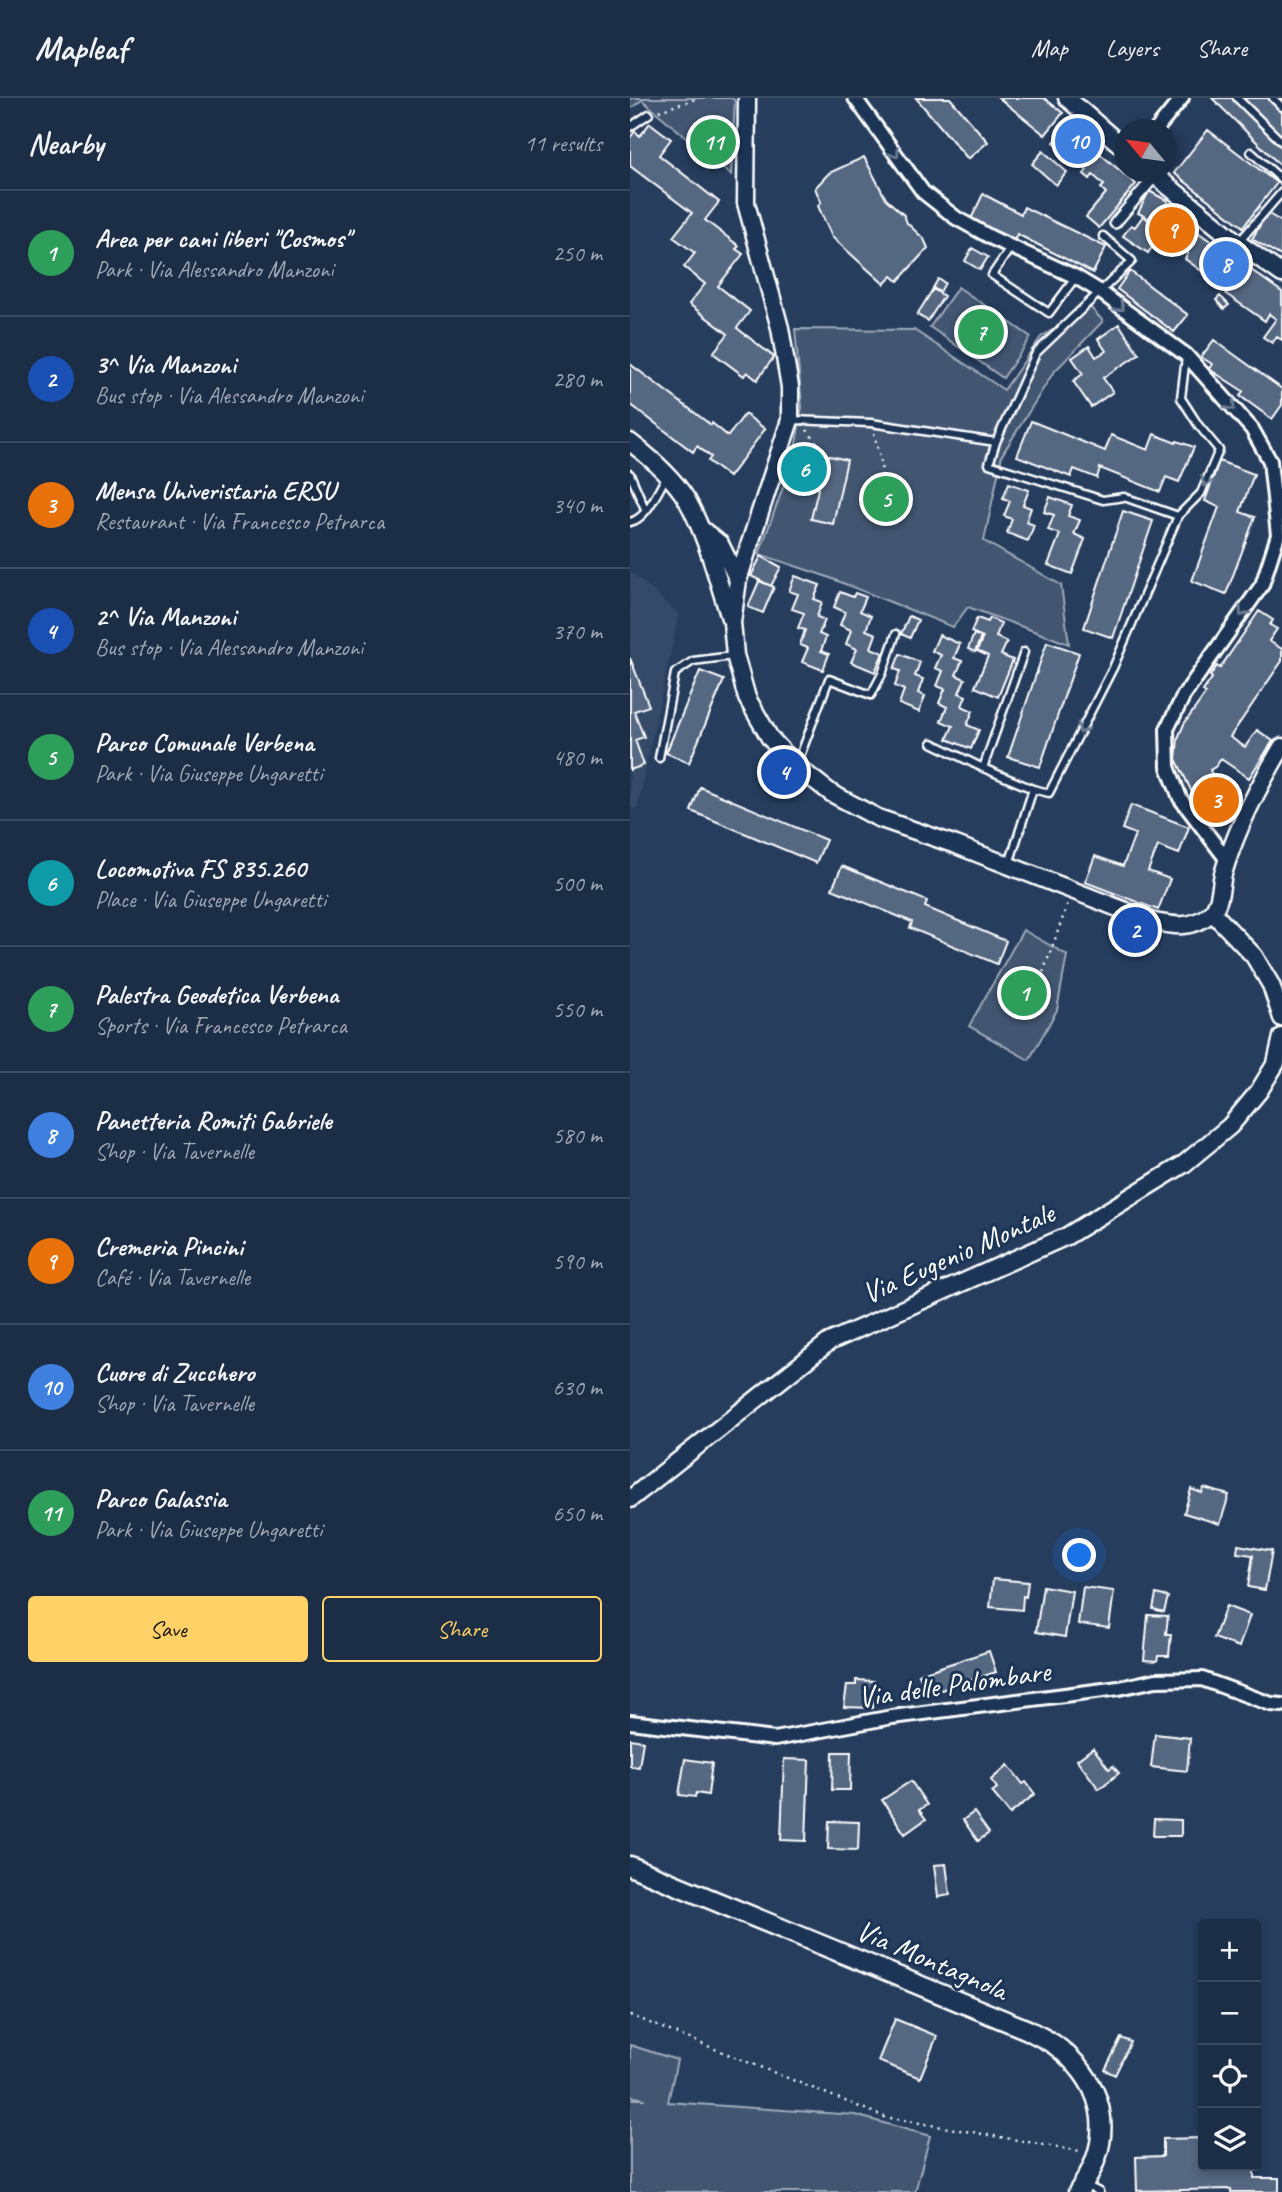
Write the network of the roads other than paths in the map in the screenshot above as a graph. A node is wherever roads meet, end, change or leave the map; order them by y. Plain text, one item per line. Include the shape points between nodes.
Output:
1 (747, 98) edge
2 (855, 98) edge
3 (1067, 98) edge
4 (1182, 98) edge
5 (1237, 98) edge
6 (1273, 98) edge
7 (1282, 107) edge
8 (649, 114) road end
9 (1165, 119) edge
10 (630, 127) edge
11 (1114, 139) edge
12 (1282, 142) edge
13 (1251, 152) dead end
14 (1282, 180) edge
15 (1147, 182) edge
16 (1163, 182) edge
17 (1282, 192) edge
18 (1115, 223) dead end
19 (1103, 236) dead end
20 (1238, 243) junction
21 (1011, 247) junction
22 (1282, 274) edge
23 (1076, 277) junction
24 (1099, 291) junction
25 (1186, 355) junction
26 (797, 420) junction
27 (630, 442) edge
28 (996, 442) junction
29 (630, 474) edge
30 (668, 475) junction
31 (646, 511) junction
32 (1178, 516) junction
33 (630, 523) edge
34 (700, 528) junction
35 (720, 544) junction
36 (751, 544) junction
37 (714, 568) junction
38 (738, 580) junction
39 (732, 622) junction
40 (896, 634) dead end
41 (1024, 652) dead end
42 (735, 655) junction
43 (932, 743) dead end
44 (1282, 747) edge
45 (659, 758) dead end
46 (796, 766) junction
47 (983, 768) junction
48 (1034, 789) junction
49 (1227, 860) junction
50 (1009, 865) junction
51 (1212, 912) junction
52 (1282, 1018) edge
53 (1282, 1037) edge
54 (630, 1499) edge
55 (1282, 1705) edge
56 (630, 1722) edge
57 (630, 1866) edge
58 (1087, 2189) edge

1 - 26 street via 746,203 780,328
2 -> 21 street via 923,192 956,218
3 - 11 street
4 - 9 street
5 - 12 lane
6 - 7 lane
8 - 10 lane
13 - 14 lane
15 - 18 street
16 - 20 street
17 - 20 lane
19 - 24 lane via 1132,261
20 - 22 street
21 - 23 street
21 - 23 lane via 992,275 1049,313
23 - 24 street
24 -> 25 street
24 - 28 lane via 1036,353
25 -> 32 lane via 1181,398 1219,450 1202,493
25 -> 49 street via 1252,429 1270,461 1278,535 1262,585 1184,695 1167,729 1168,766 1180,798
26 - 28 lane via 871,423
26 - 36 street
27 - 30 street
28 - 32 lane via 989,464 1102,500 1124,497
29 - 31 lane
30 - 31 lane
30 - 34 street via 686,498
31 - 33 lane
32 -> 48 lane via 1113,668 1049,793
34 - 35 street
34 - 37 street
35 - 36 street
35 - 38 street
36 - 38 street
37 - 38 street
37 - 39 street
38 - 39 street
39 - 42 street
40 - 46 lane via 871,695 829,679
41 - 47 lane
42 - 45 lane via 693,661 675,673
42 - 46 street via 747,698 770,738
43 - 47 lane
44 - 49 street via 1257,788
46 - 50 street via 831,793 878,818
47 - 48 lane
48 - 50 lane
49 - 51 street via 1220,897
50 - 51 street via 1154,922 1195,925
51 - 52 street via 1254,956 1271,985
53 - 54 street, Via Eugenio Montale via 1276,1063 1259,1091 1230,1126 1184,1164 1067,1236 829,1342
55 - 56 street, Via delle Palombare via 1202,1679 1156,1680 892,1717 775,1740
57 - 58 main road, Via Montagnola via 1028,2030 1059,2048 1091,2085 1102,2116 1098,2154

